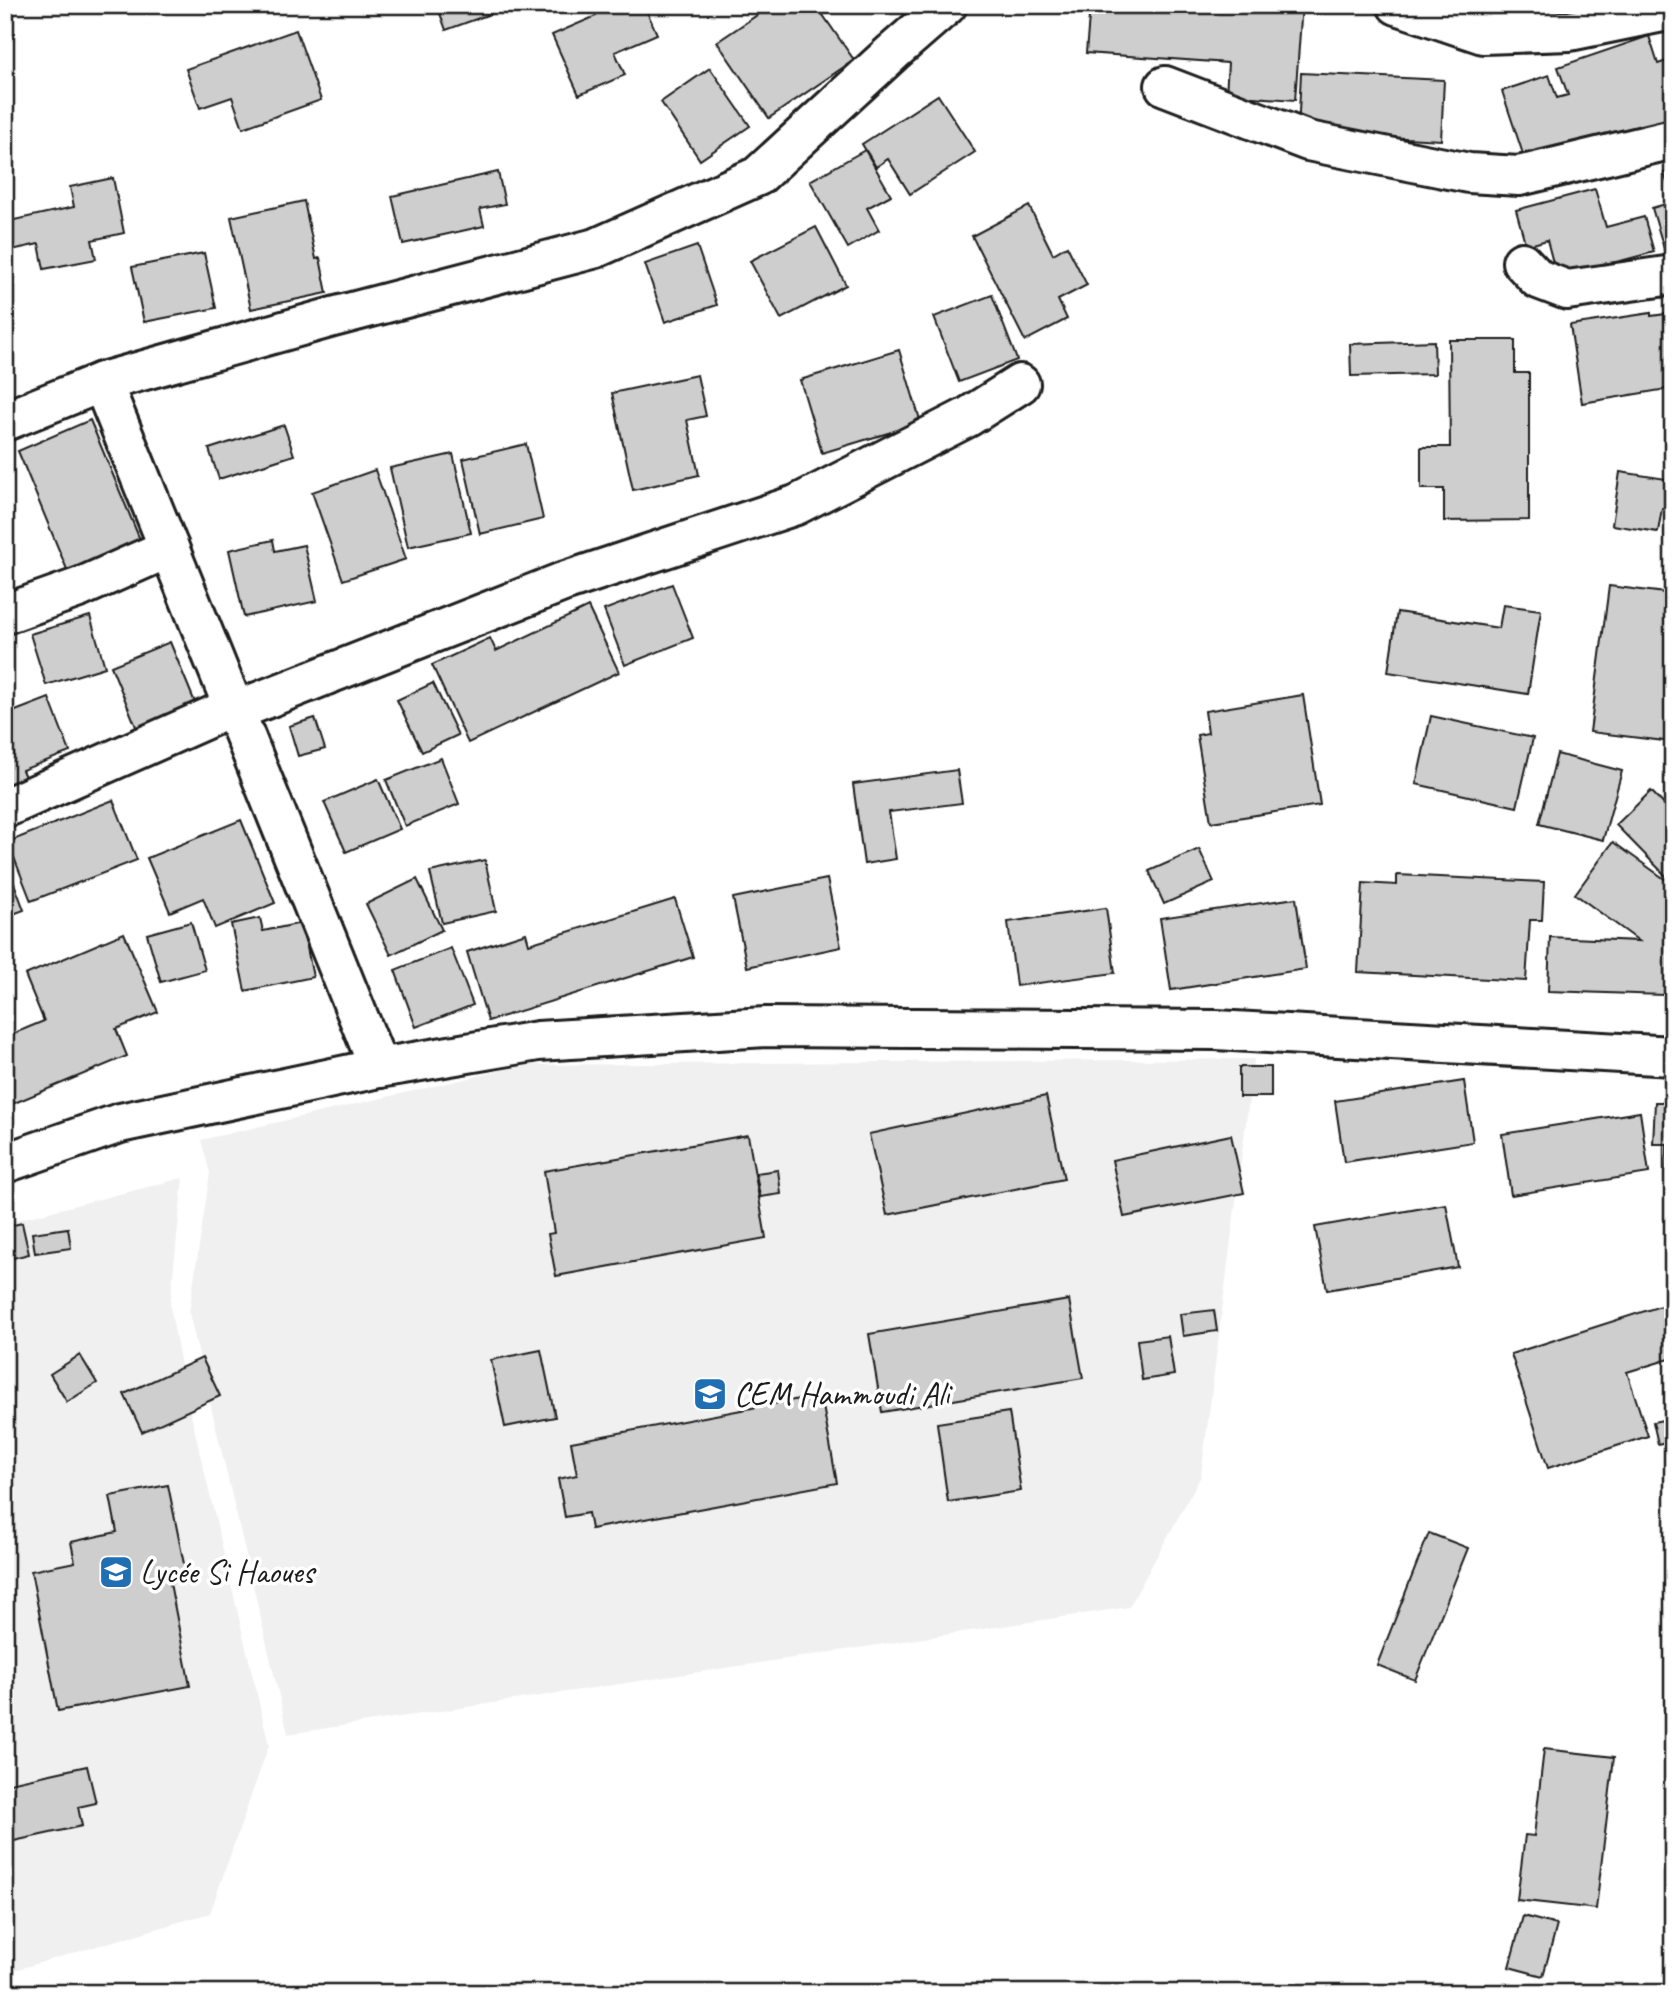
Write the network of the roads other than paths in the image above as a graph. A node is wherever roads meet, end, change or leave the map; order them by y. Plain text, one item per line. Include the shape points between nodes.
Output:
1 (947, 5) edge
2 (1397, 5) edge
3 (1673, 9) edge
4 (1165, 86) dead end
5 (1673, 139) edge
6 (1522, 262) dead end
7 (1673, 275) edge
8 (102, 382) junction
9 (1020, 384) dead end
10 (5, 421) edge
11 (169, 548) junction
12 (5, 614) edge
13 (234, 709) junction
14 (5, 808) edge
15 (1673, 1056) edge
16 (379, 1068) junction
17 (5, 1163) edge

1 - 8 street via 758,176 609,243
2 - 3 street via 1483,34 1570,31
4 - 5 street via 1308,141 1469,173 1519,176
6 - 7 street via 1538,279 1567,290
8 - 10 street
8 - 11 street
9 - 13 street via 968,417 796,505 563,582
11 - 12 street
11 - 13 street
13 - 14 street
13 - 16 street
15 - 16 street via 1216,1030 766,1027 538,1041
16 - 17 street via 120,1123

